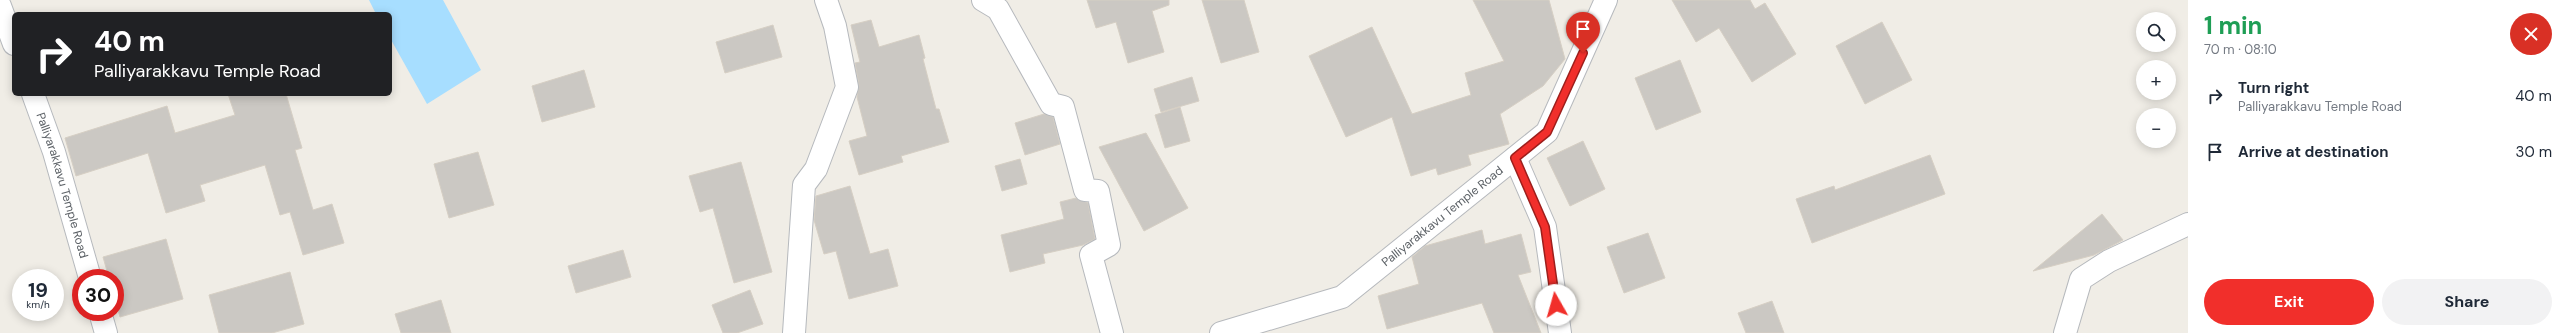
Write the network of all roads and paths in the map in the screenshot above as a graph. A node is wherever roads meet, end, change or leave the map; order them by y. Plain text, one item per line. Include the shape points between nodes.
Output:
1 (826, 0) edge
2 (983, 0) edge
3 (1606, 0) edge
4 (0, 6) edge
5 (12, 39) edge
6 (33, 96) edge
7 (1515, 158) junction
8 (2188, 224) edge
9 (87, 269) edge
10 (103, 321) edge
11 (106, 333) edge
12 (794, 333) edge
13 (1112, 333) edge
14 (1221, 333) edge
15 (1560, 333) edge
16 (2065, 333) edge

1 - 12 street via 835,26 847,87 816,169 804,185
2 - 13 street via 998,9 1051,104 1063,107 1085,190 1098,191 1109,245 1091,255
3 - 7 street, Palliyarakkavu Temple Road via 1547,132
4 - 5 street
6 - 9 street, Palliyarakkavu Temple Road via 54,152
7 - 14 street, Palliyarakkavu Temple Road via 1342,297
7 - 15 street via 1545,227
8 - 16 street via 2109,261 2081,279
10 - 11 street

